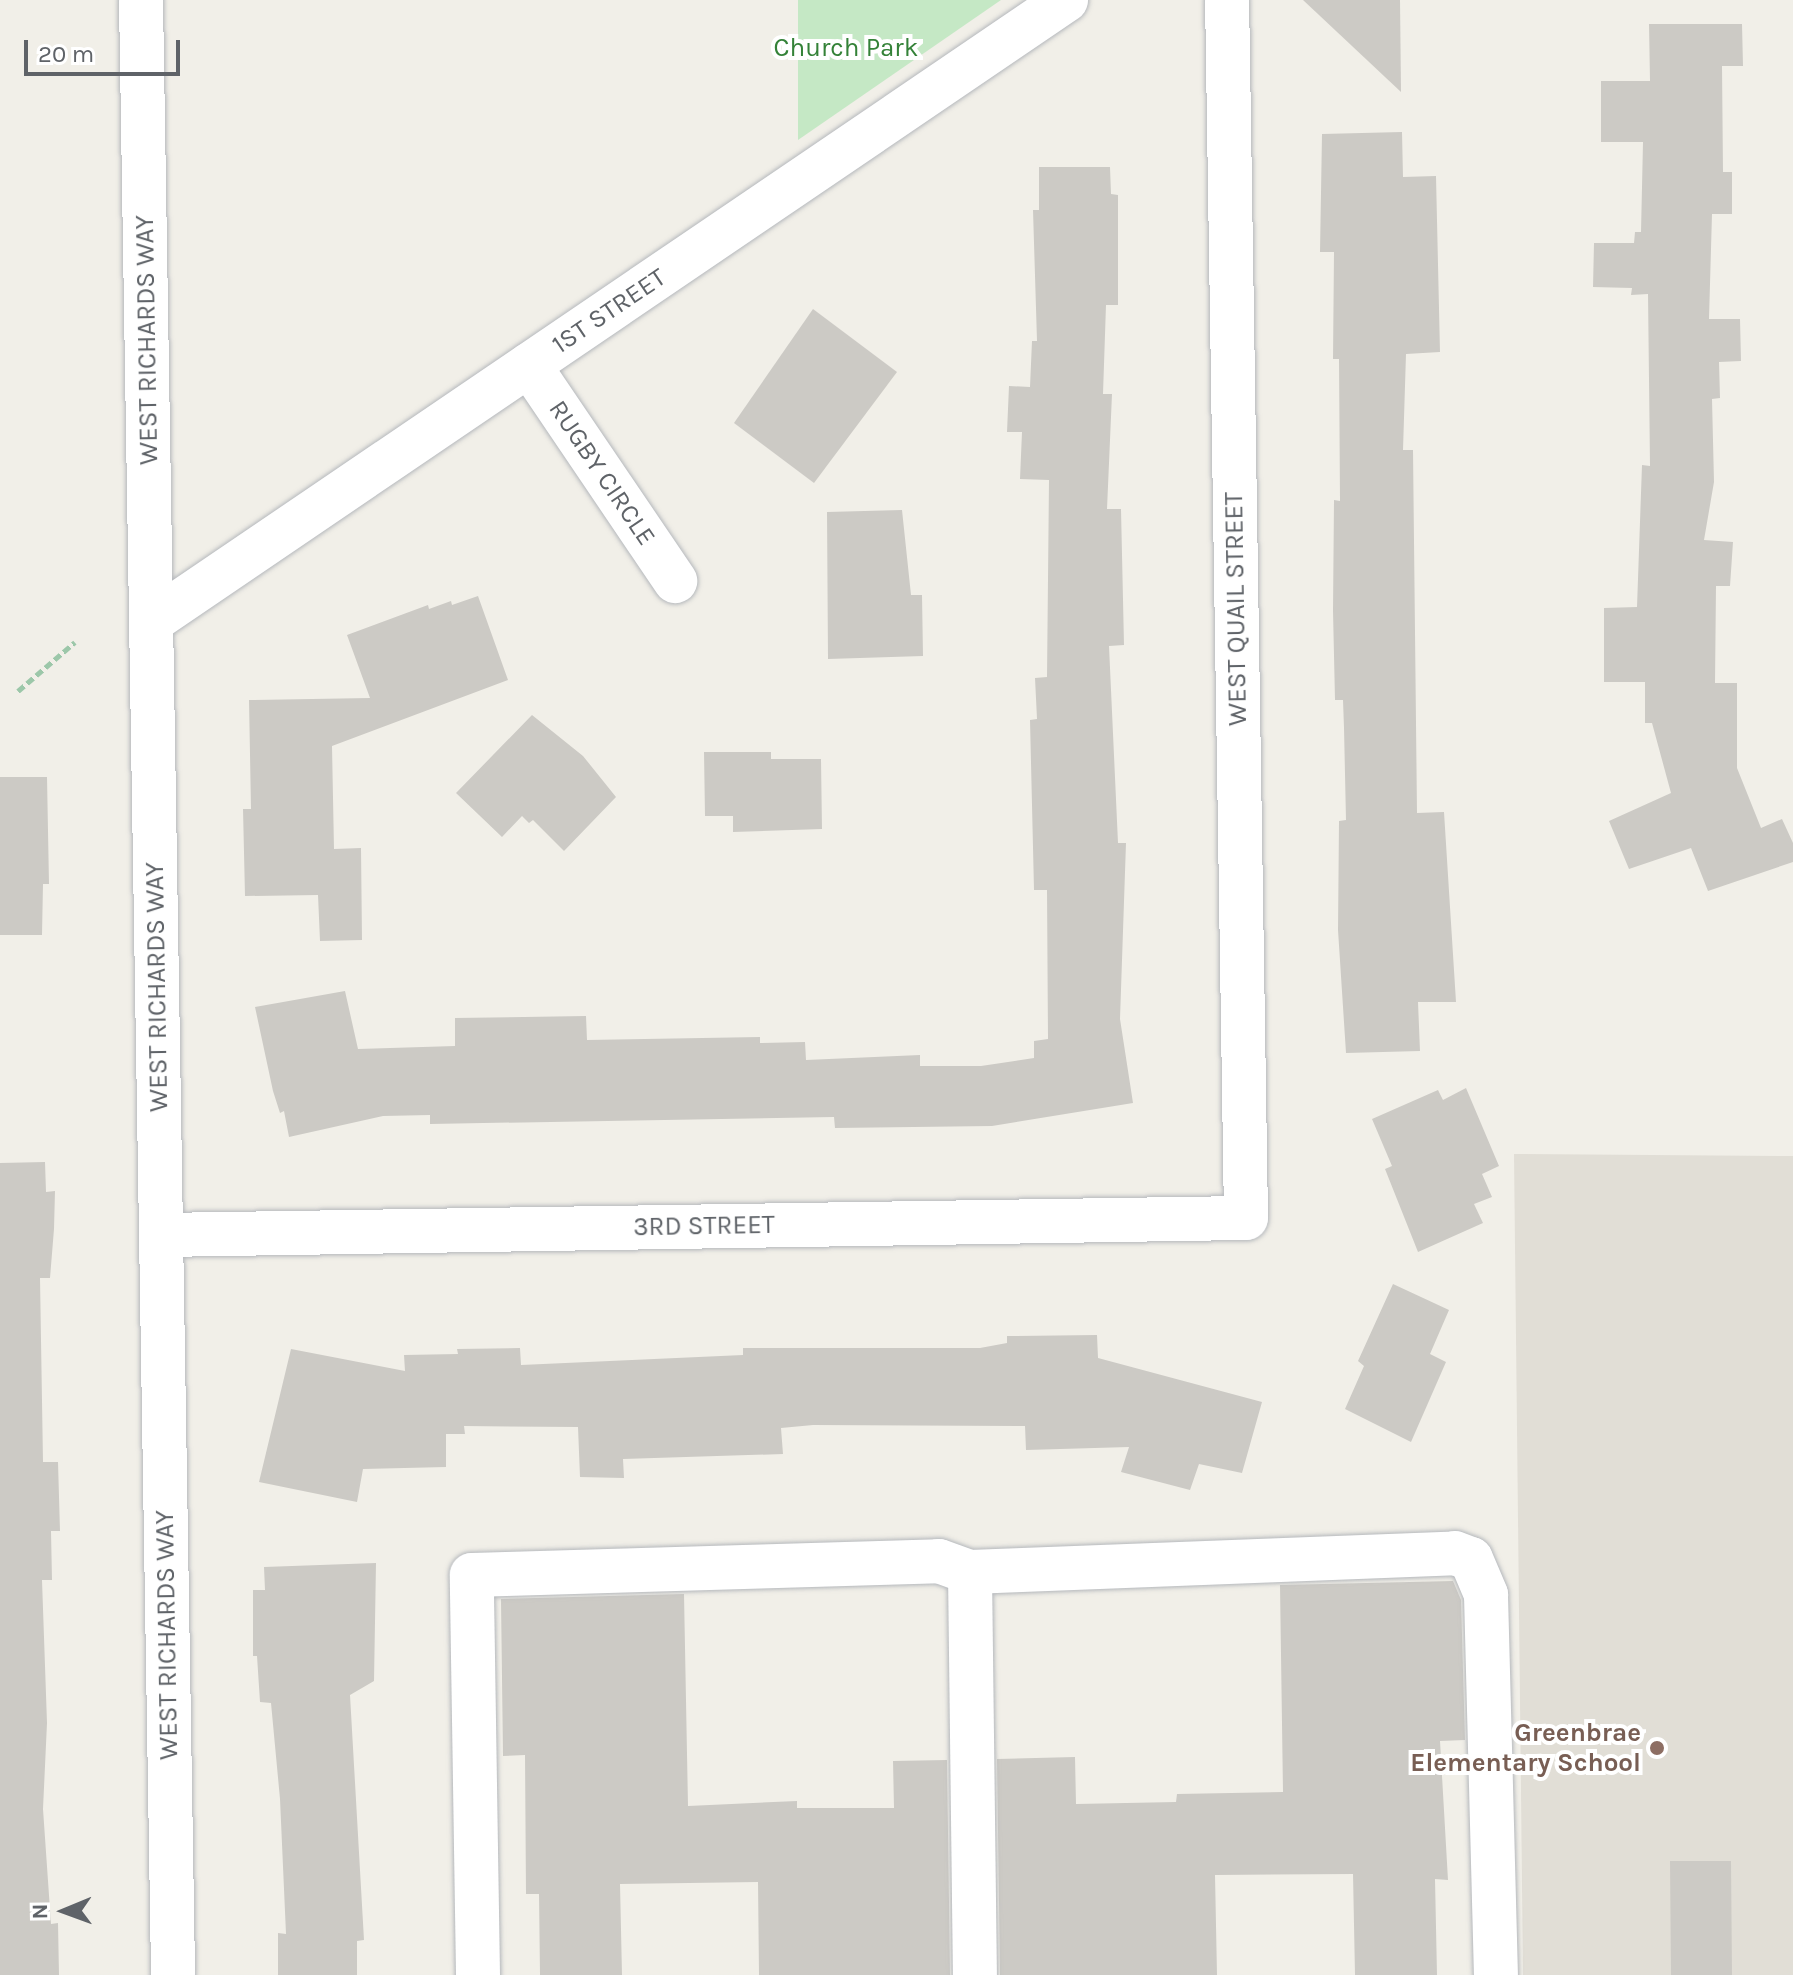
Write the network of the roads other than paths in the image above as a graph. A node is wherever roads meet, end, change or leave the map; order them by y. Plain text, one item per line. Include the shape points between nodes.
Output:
1 (141, 0) edge
2 (1066, 0) edge
3 (1227, 0) edge
4 (529, 365) junction
5 (675, 581) dead end
6 (152, 621) junction
7 (1246, 1218) joint
8 (161, 1235) junction
9 (970, 1572) junction
10 (173, 1975) edge
11 (478, 1975) edge
12 (975, 1975) edge
13 (1496, 1975) edge

1 - 6 street, WEST RICHARDS WAY
2 - 4 street, 1ST STREET
3 - 7 street, WEST QUAIL STREET
4 - 5 street, RUGBY CIRCLE
4 - 6 street, 1ST STREET
6 - 8 street, WEST RICHARDS WAY
7 - 8 street, 3RD STREET
8 - 10 street, WEST RICHARDS WAY
9 - 11 street via 939,1561 472,1575
9 - 12 street
9 - 13 street via 1455,1553 1471,1559 1486,1595

